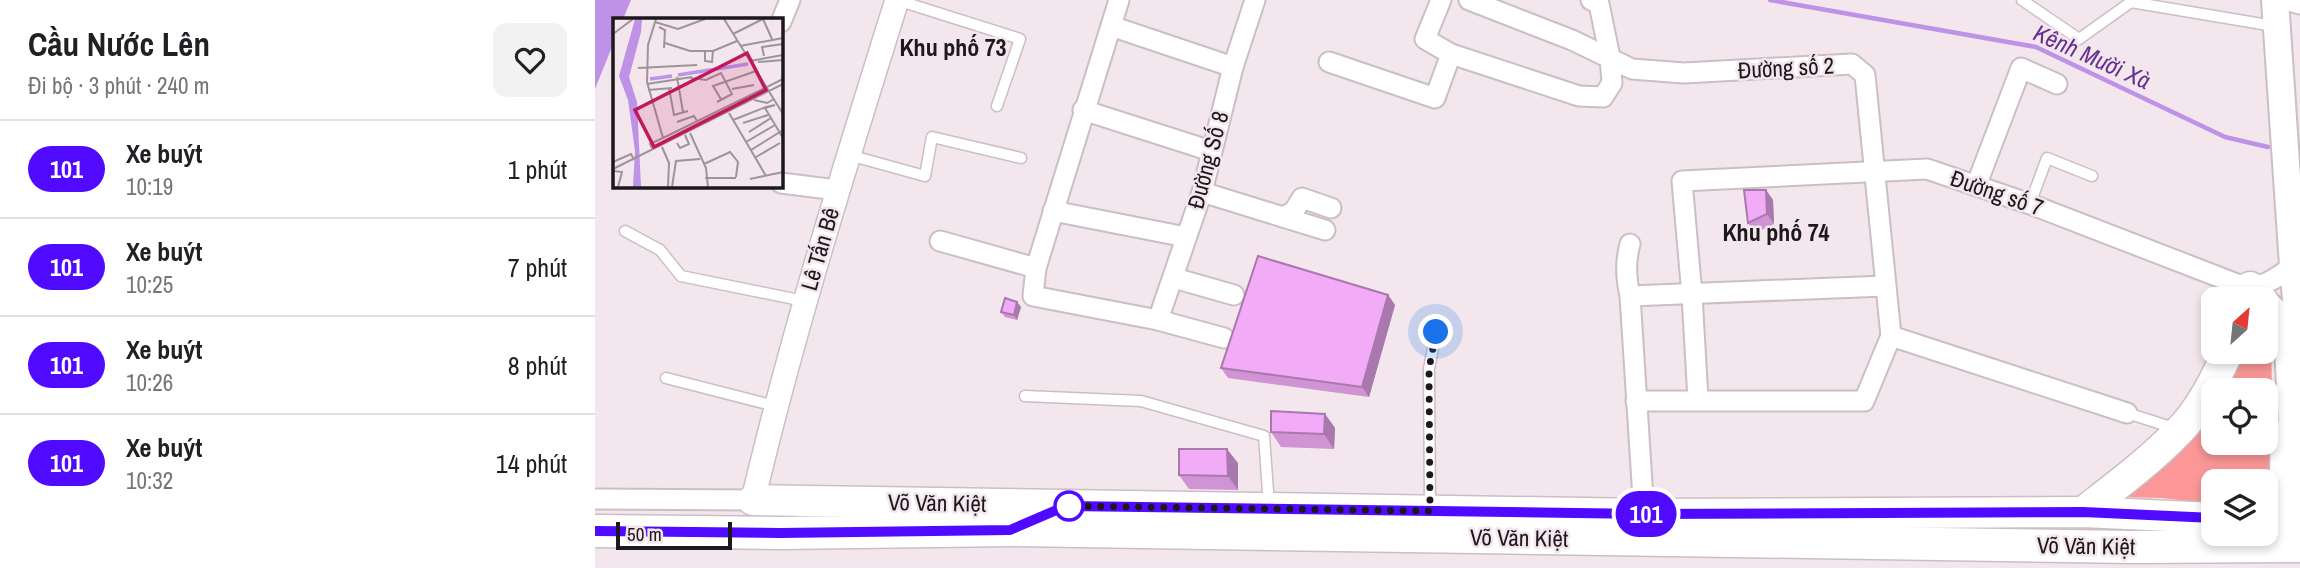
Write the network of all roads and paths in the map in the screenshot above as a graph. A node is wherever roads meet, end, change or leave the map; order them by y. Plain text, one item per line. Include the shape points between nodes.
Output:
1 (790, 0) edge
2 (897, 0) edge
3 (1119, 0) edge
4 (1255, 0) edge
5 (1441, 0) edge
6 (1469, 0) edge
7 (1591, 0) edge
8 (2022, 0) edge
9 (2274, 0) edge
10 (2285, 0) edge
11 (2132, 1) edge
12 (2300, 4) edge
13 (782, 20) edge
14 (1111, 26) junction
15 (2277, 27) junction
16 (1451, 54) junction
17 (1610, 57) junction
18 (1329, 62) dead end
19 (1233, 66) junction
20 (2057, 84) dead end
21 (997, 106) dead end
22 (1083, 110) junction
23 (1211, 150) junction
24 (2293, 154) edge
25 (849, 155) junction
26 (1021, 158) dead end
27 (1875, 170) junction
28 (2092, 176) dead end
29 (782, 183) edge
30 (1976, 186) junction
31 (837, 190) junction
32 (1202, 192) junction
33 (2030, 204) junction
34 (1331, 208) dead end
35 (1053, 211) junction
36 (1283, 217) junction
37 (1325, 230) dead end
38 (625, 231) dead end
39 (1186, 237) junction
40 (940, 241) dead end
41 (1630, 244) dead end
42 (2297, 264) edge
43 (1036, 268) junction
44 (1174, 278) junction
45 (1885, 286) junction
46 (2241, 287) edge
47 (2262, 287) edge
48 (1234, 295) dead end
49 (1692, 295) junction
50 (1630, 296) junction
51 (804, 301) junction
52 (2279, 308) edge
53 (2295, 315) edge
54 (1158, 320) junction
55 (1436, 332) dead end
56 (1891, 336) junction
57 (1224, 338) dead end
58 (2222, 364) edge
59 (666, 378) dead end
60 (1025, 397) dead end
61 (1698, 400) junction
62 (1636, 401) junction
63 (775, 406) junction
64 (2127, 413) joint
65 (2293, 428) junction
66 (2181, 430) junction
67 (2278, 497) edge
68 (595, 499) edge
69 (753, 500) junction
70 (1066, 506) junction
71 (1269, 510) junction
72 (1430, 511) junction
73 (2083, 512) junction
74 (1644, 514) junction
75 (2201, 517) edge
76 (2300, 519) edge
77 (2278, 520) edge
78 (1010, 530) junction
79 (595, 531) edge
80 (2300, 546) edge

1 - 13 street
2 - 21 lane via 1020,39
2 - 25 street, Lê Tấn Bê
3 - 14 street
4 - 19 street, Đường Số 8
5 - 16 street via 1425,38
6 - 17 street, Đường số 2
7 - 17 street via 1599,4
8 - 11 lane via 2079,39
9 - 15 main road
10 - 12 street
11 - 15 lane
14 - 19 street
14 - 22 street
15 - 24 main road
16 - 17 street via 1580,96 1603,97 1612,83
16 - 18 street via 1435,98
17 - 27 street, Đường số 2 via 1632,69 1684,73 1852,64 1865,75
19 - 23 street, Đường Số 8
20 - 30 street via 2021,68
22 - 23 street
22 - 35 street
23 - 32 street, Đường Số 8
24 - 42 main road
25 - 26 lane via 925,176 932,137
25 - 31 street, Lê Tấn Bê
27 - 30 street, Đường số 7 via 1927,169
27 - 45 street, Đường số 2
27 - 49 street, Đường số 7 via 1682,181
28 - 33 lane via 2047,158
29 - 31 street
30 - 33 street, Đường số 7
31 - 51 street, Lê Tấn Bê
32 - 36 street
32 - 39 street, Đường Số 8
33 - 46 street, Đường số 7
34 - 36 street via 1302,198 1294,211
35 - 39 street
35 - 43 street
36 - 37 street
38 - 51 lane via 660,250 681,276
39 - 44 street, Đường Số 8
40 - 43 street
41 - 50 street via 1626,273
42 - 47 street
42 - 53 main road
43 - 54 street via 1033,296
44 - 48 street
44 - 54 street, Đường Số 8
45 - 49 street
45 - 56 street, Đường số 2
49 - 50 street
49 - 61 street
50 - 62 street
51 - 63 street, Lê Tấn Bê
52 - 53 main road
53 - 65 main road
54 - 57 street
55 - 72 lane via 1429,369
56 - 61 street, Đường số 2 via 1864,401
56 - 64 street
58 - 66 main road
59 - 63 lane
60 - 71 lane via 1141,401 1264,436
61 - 62 street
62 - 74 street
63 - 69 street, Lê Tấn Bê
64 - 66 lane
65 - 67 main road via 2287,444 2285,483
65 - 76 main road
66 - 73 main road
68 - 69 street
69 - 70 main road, Võ Văn Kiệt
70 - 71 main road, Võ Văn Kiệt
70 - 78 highway
71 - 72 main road, Võ Văn Kiệt
72 - 74 main road, Võ Văn Kiệt
73 - 74 main road, Võ Văn Kiệt
73 - 75 main road, Võ Văn Kiệt
76 - 77 main road
78 - 79 highway, Võ Văn Kiệt
78 - 80 highway, Võ Văn Kiệt

